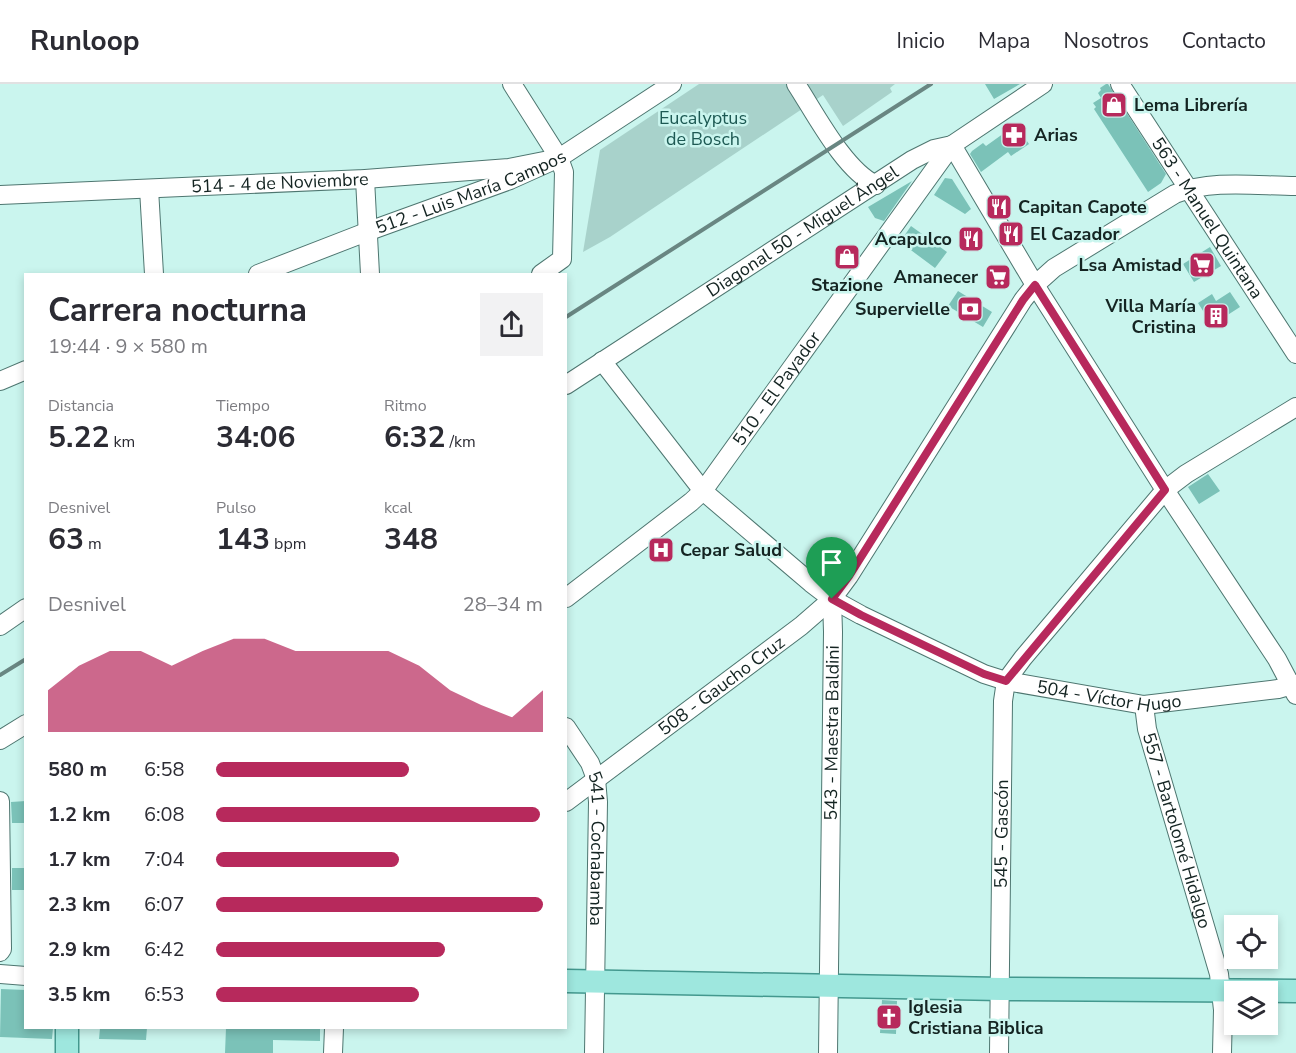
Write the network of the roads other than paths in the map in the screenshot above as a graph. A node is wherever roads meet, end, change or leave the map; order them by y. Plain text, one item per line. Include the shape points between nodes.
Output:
1 (513, 84) edge
2 (672, 84) edge
3 (795, 84) edge
4 (1043, 84) edge
5 (1120, 84) edge
6 (952, 146) junction
7 (559, 158) junction
8 (365, 179) junction
9 (876, 185) junction
10 (1296, 186) edge
11 (149, 189) junction
12 (1189, 189) junction
13 (0, 195) edge
14 (369, 231) junction
15 (154, 273) edge
16 (261, 273) edge
17 (370, 273) edge
18 (542, 273) edge
19 (1035, 285) junction
20 (1296, 354) edge
21 (602, 362) junction
22 (24, 371) edge
23 (0, 381) edge
24 (567, 384) edge
25 (1296, 407) edge
26 (1165, 490) junction
27 (703, 491) junction
28 (567, 597) edge
29 (832, 599) junction
30 (24, 609) edge
31 (0, 626) edge
32 (1006, 681) junction
33 (1295, 688) edge
34 (1144, 705) junction
35 (24, 725) edge
36 (567, 728) edge
37 (0, 740) edge
38 (596, 779) junction
39 (0, 801) edge
40 (567, 801) edge
41 (0, 952) edge
42 (0, 974) edge
43 (24, 976) edge
44 (567, 981) edge
45 (596, 982) junction
46 (829, 986) junction
47 (1001, 989) junction
48 (1222, 990) junction
49 (1296, 991) edge
50 (67, 1029) edge
51 (81, 1029) edge
52 (333, 1029) edge
53 (67, 1053) edge
54 (80, 1053) edge
55 (333, 1053) edge
56 (594, 1053) edge
57 (828, 1053) edge
58 (999, 1053) edge
59 (1222, 1053) edge

1 - 7 street
2 - 7 street, 512 - Luis María Campos
3 - 9 street via 836,146 864,180
4 - 6 street, Diagonal 50 - Miguel Ángel
5 - 12 street, 563 - Manuel Quintana
6 - 9 street, Diagonal 50 - Miguel Ángel via 925,153
6 - 19 street
6 - 27 street, 510 - El Payador
7 - 8 street, 514 - 4 de Noviembre via 509,168
7 - 14 street, 512 - Luis María Campos
7 - 18 street via 565,184 562,259
8 - 11 street, 514 - 4 de Noviembre
8 - 14 street
9 - 21 street, Diagonal 50 - Miguel Ángel
10 - 12 street, 508 - Gaucho Cruz
11 - 13 street, 514 - 4 de Noviembre
11 - 15 street
12 - 19 street, 508 - Gaucho Cruz via 1054,268
12 - 20 street, 563 - Manuel Quintana
14 - 16 street, 512 - Luis María Campos
14 - 17 street
19 - 26 street
19 - 29 street, 508 - Gaucho Cruz
21 - 24 street, Diagonal 50 - Miguel Ángel
21 - 27 street
22 - 23 street
25 - 26 street
26 - 32 street
26 - 33 street
27 - 28 street, 510 - El Payador
27 - 29 street
29 - 32 street, 504 - Víctor Hugo
29 - 38 street, 508 - Gaucho Cruz
29 - 46 street, 543 - Maestra Baldini
30 - 31 street
32 - 34 street, 504 - Víctor Hugo
32 - 47 street, 545 - Gascón
33 - 34 street, 504 - Víctor Hugo
34 - 48 street, 557 - Bartolomé Hidalgo via 1147,729
35 - 37 street
36 - 38 street, 541 - Cochabamba
38 - 40 street, 508 - Gaucho Cruz
38 - 45 street, 541 - Cochabamba
39 - 41 street
42 - 43 street
44 - 45 main road
45 - 46 main road
45 - 56 street, 541 - Cochabamba
46 - 47 main road
46 - 57 street, 543 - Maestra Baldini
47 - 48 main road
47 - 58 street, 545 - Gascón
48 - 49 main road
48 - 59 street, 557 - Bartolomé Hidalgo
50 - 53 main road
51 - 54 main road
52 - 55 street

